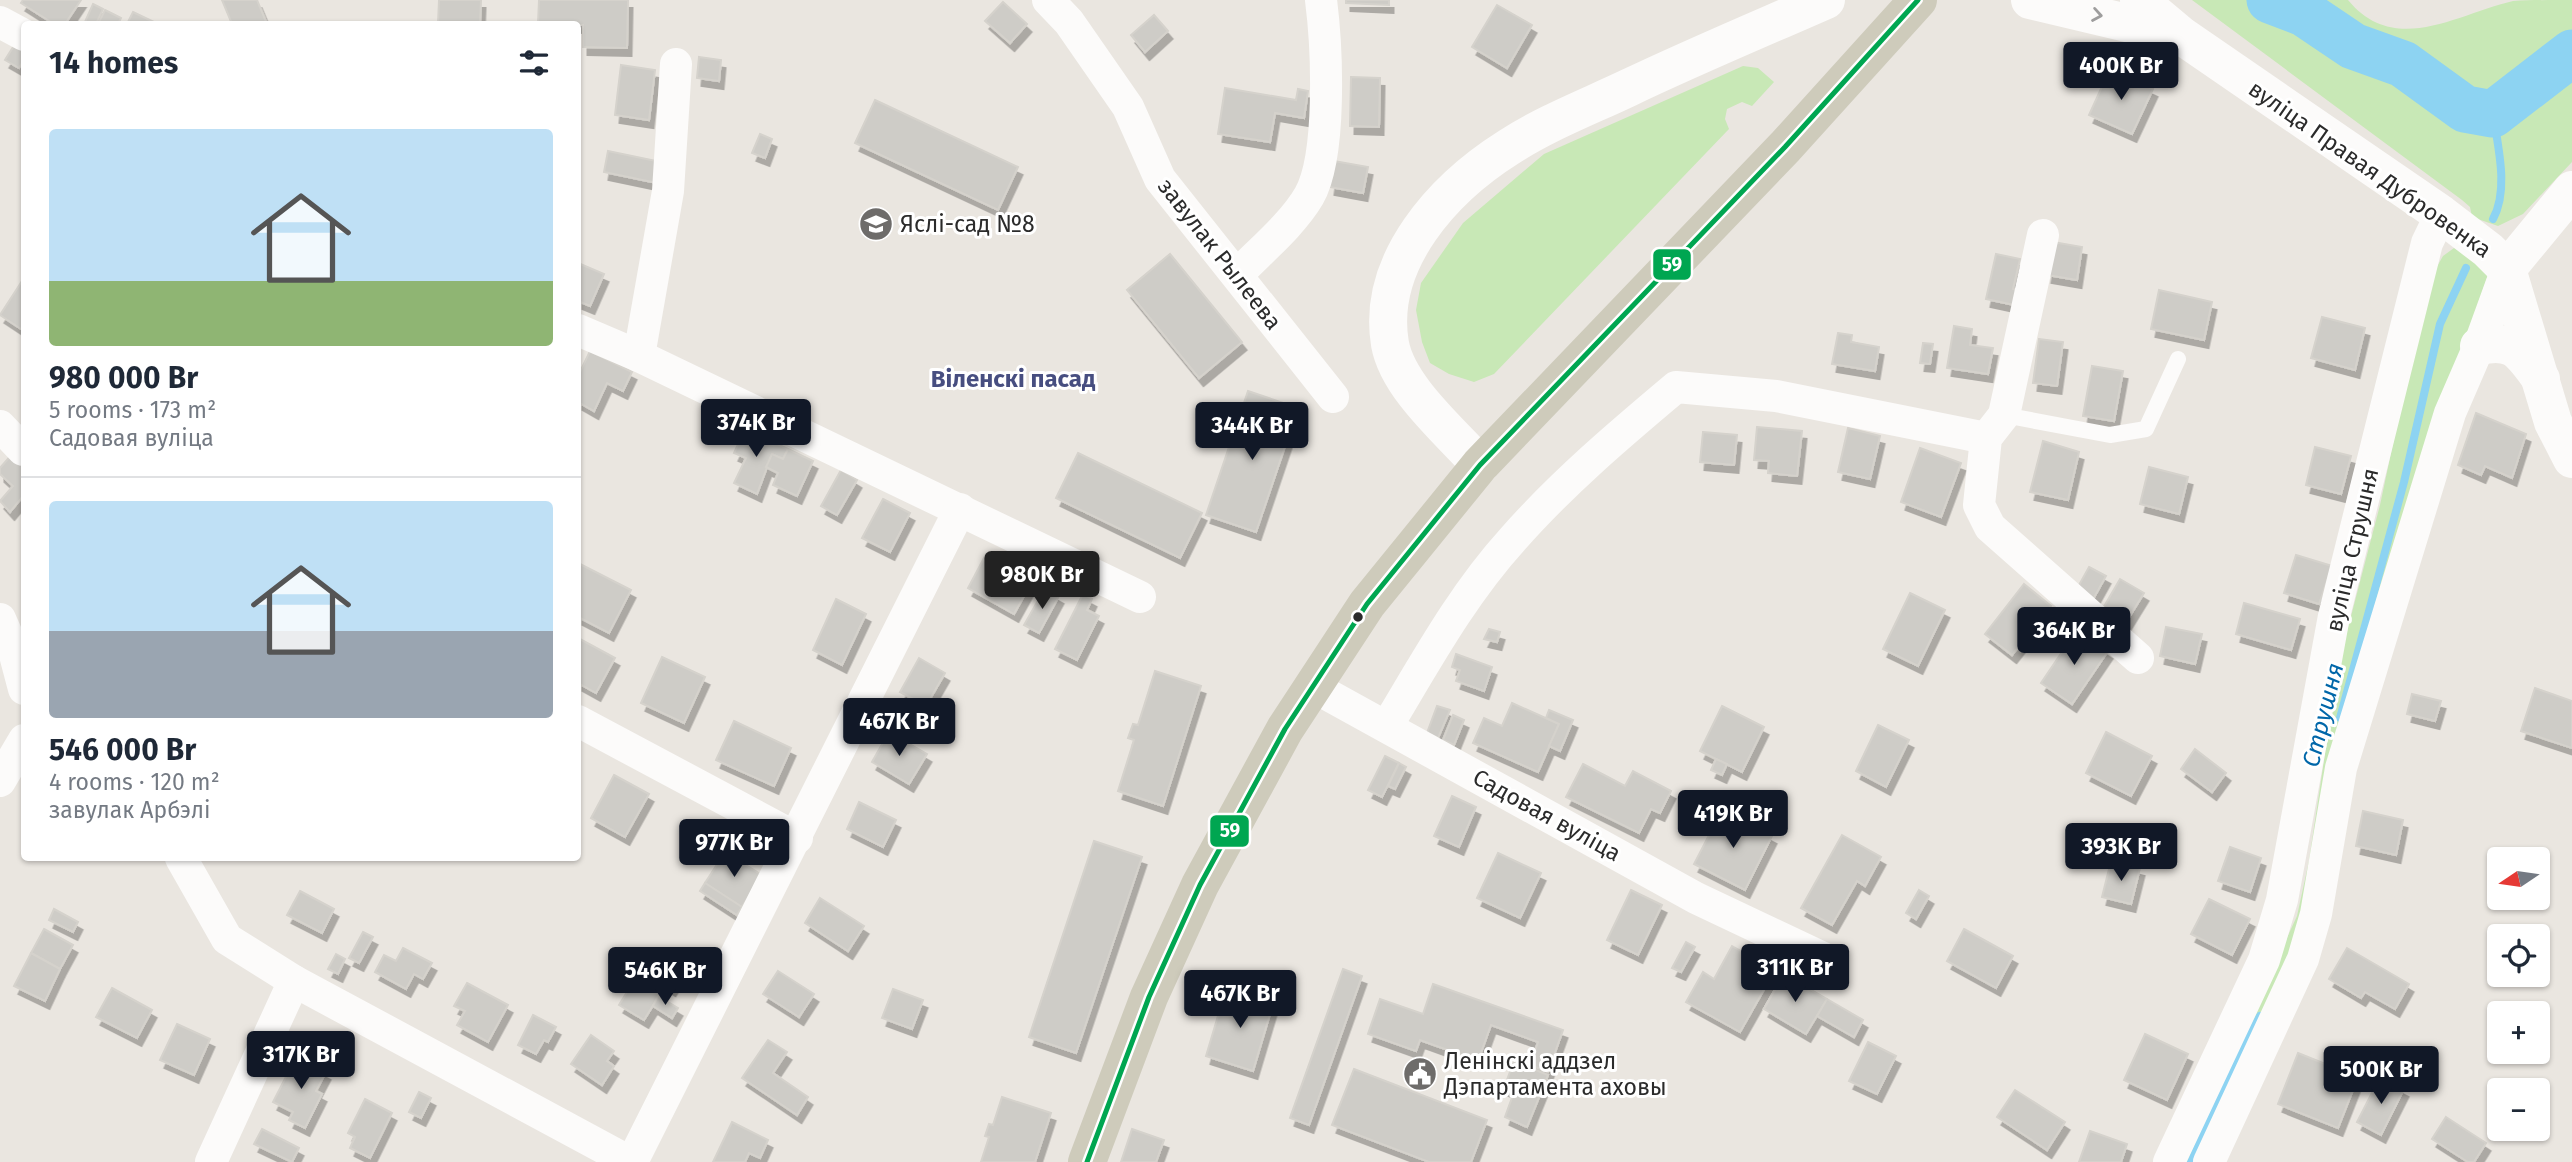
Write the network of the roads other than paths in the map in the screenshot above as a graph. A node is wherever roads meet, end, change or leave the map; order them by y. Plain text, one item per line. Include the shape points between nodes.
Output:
1 (1048, 0) edge
2 (1321, 0) edge
3 (1826, 0) edge
4 (1918, 0) edge
5 (2030, 0) edge
6 (2139, 0) edge
7 (0, 22) edge
8 (21, 33) edge
9 (2182, 36) junction
10 (676, 64) dead end
11 (2572, 190) edge
12 (2441, 214) junction
13 (2043, 234) dead end
14 (2507, 269) junction
15 (1237, 275) junction
16 (581, 331) edge
17 (2479, 346) junction
18 (639, 356) junction
19 (2178, 359) dead end
20 (2543, 382) junction
21 (1333, 397) dead end
22 (0, 426) edge
23 (1995, 427) junction
24 (21, 448) edge
25 (2572, 459) edge
26 (1480, 465) junction
27 (960, 509) junction
28 (1140, 597) dead end
29 (0, 619) edge
30 (2138, 658) dead end
31 (21, 678) edge
32 (1312, 686) junction
33 (581, 723) edge
34 (1387, 726) junction
35 (797, 838) junction
36 (187, 861) edge
37 (1823, 958) dead end
38 (294, 981) junction
39 (211, 1162) edge
40 (631, 1162) edge
41 (1087, 1162) edge
42 (2169, 1162) edge
43 (2209, 1162) edge

1 - 15 street, завулак Рылеева via 1069,22 1128,107 1160,179
2 - 15 street via 1325,35 1321,167 1308,197
3 - 26 street via 1664,71 1508,148 1435,210 1416,235 1388,302 1390,345 1408,386
4 - 26 main road via 1785,147
5 -> 9 street, вуліца Правая Дубровенка
6 - 9 street, вуліца Правая Дубровенка
7 - 8 street
9 - 12 street, вуліца Правая Дубровенка
10 - 18 street via 668,191
11 - 14 street, вуліца Правая Дубровенка
12 - 14 street, вуліца Правая Дубровенка
12 - 42 street, вуліца Струшня via 2427,243 2334,616 2282,900 2264,960
13 - 23 street
14 - 17 street
14 - 20 street
15 - 21 street, завулак Рылеева
16 - 18 street
17 - 20 street via 2510,345
17 - 43 street via 2450,413 2341,768 2316,914 2303,959
18 - 27 street
19 - 23 lane via 2146,429 2110,435
20 - 25 street via 2553,422
22 - 24 street
23 - 30 street via 1979,505 1990,527
23 - 34 street via 1776,396 1676,387 1510,541 1440,637
26 - 32 main road via 1367,604
27 - 28 street
27 - 35 street
29 - 31 street
32 - 34 street, Садовая вуліца
32 - 41 main road via 1200,885 1149,997
33 - 35 street
34 - 37 street, Садовая вуліца via 1696,898
35 - 40 street
36 - 38 street via 227,939
38 - 39 street
38 - 40 street

